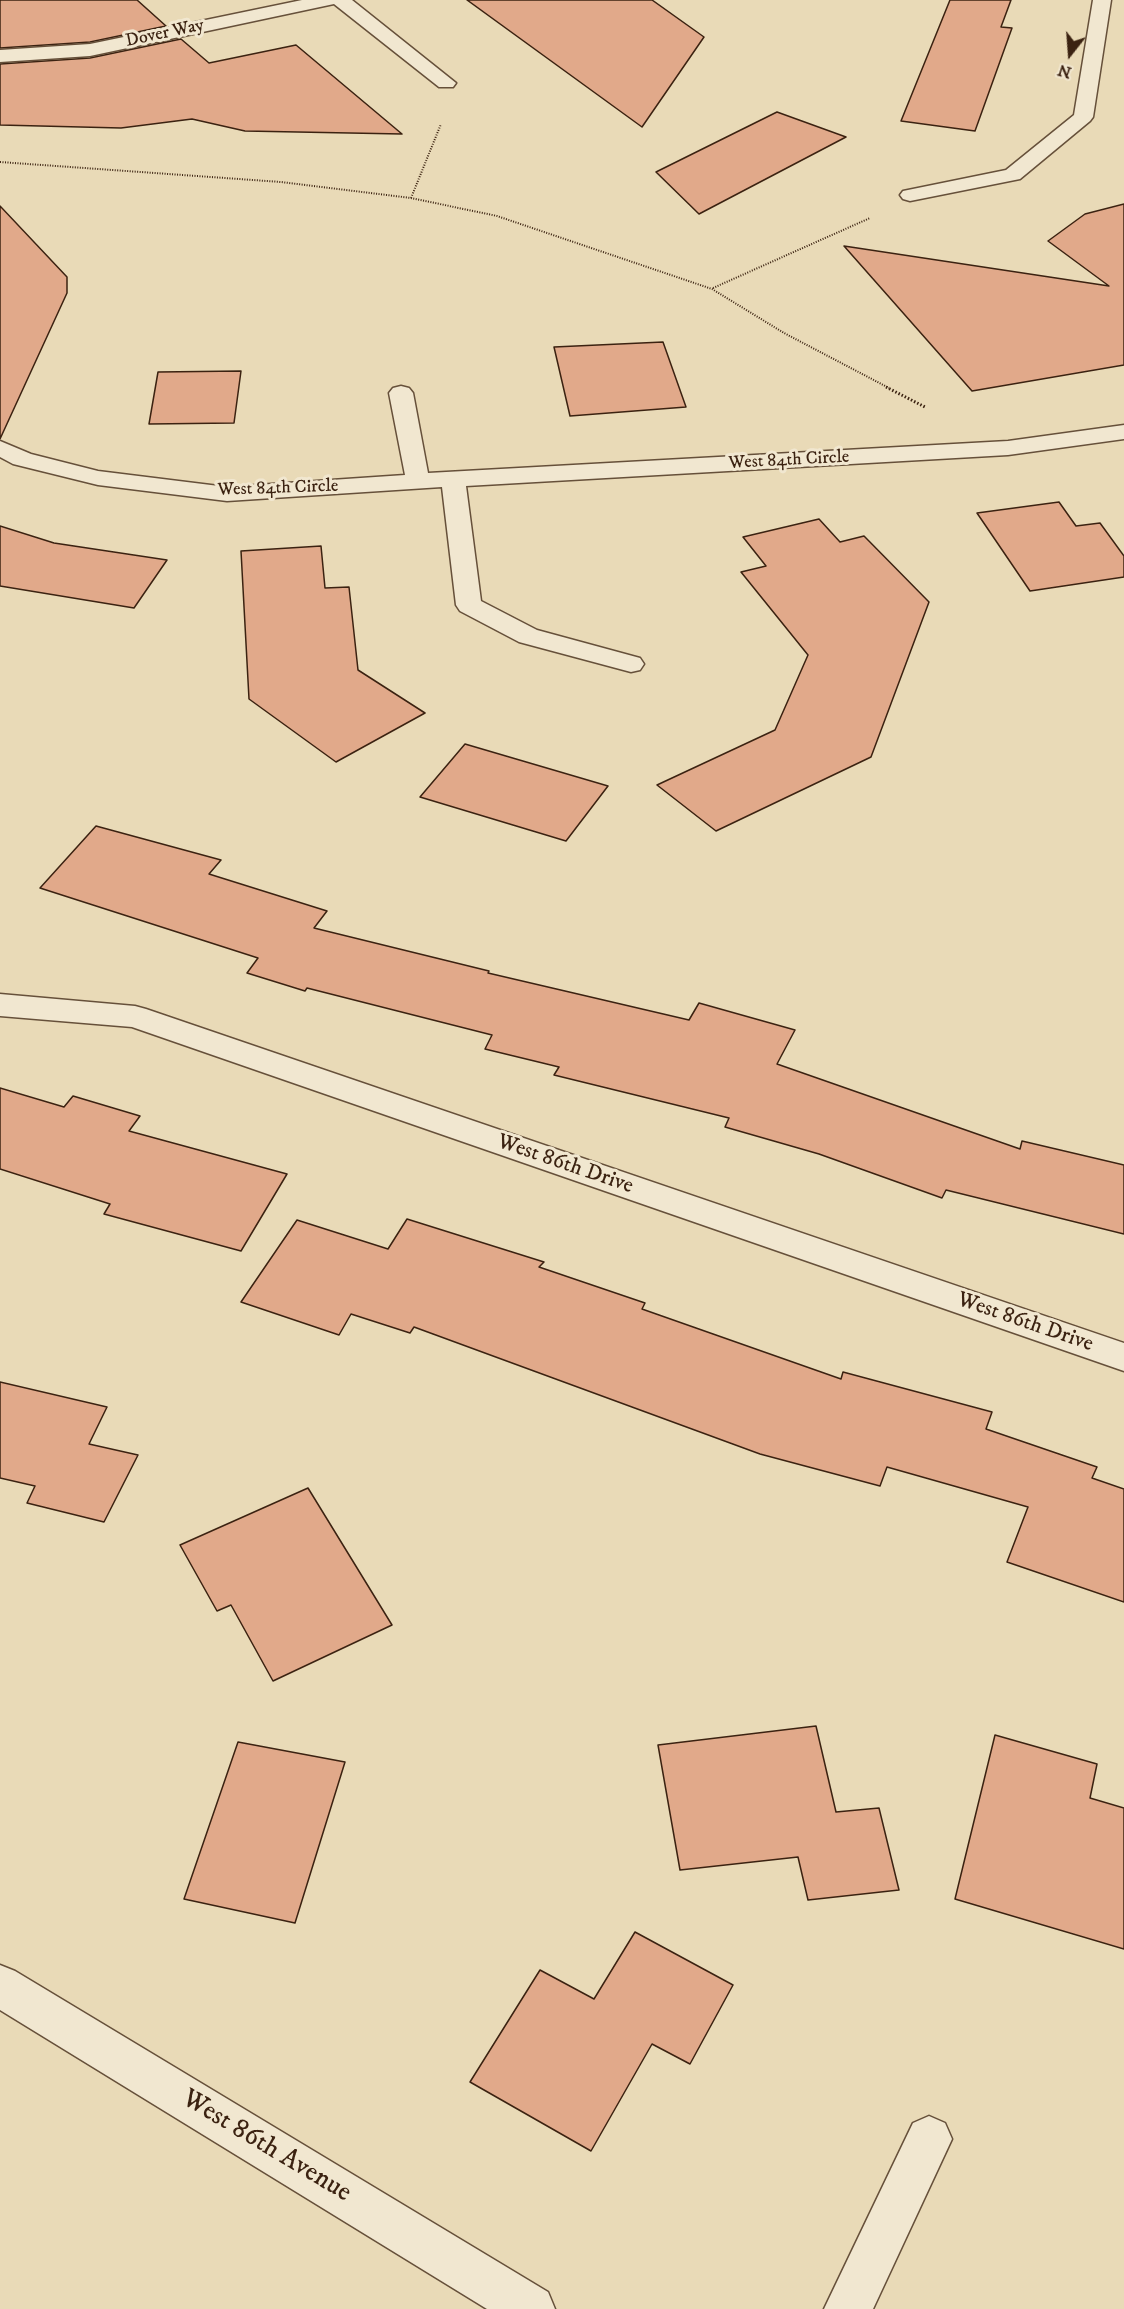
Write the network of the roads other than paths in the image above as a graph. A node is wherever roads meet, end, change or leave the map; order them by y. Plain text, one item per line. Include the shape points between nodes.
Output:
1 (328, 0) edge
2 (341, 0) edge
3 (1102, 0) edge
4 (0, 56) edge
5 (446, 83) road end
6 (910, 195) road end
7 (401, 393) dead end
8 (1124, 432) edge
9 (0, 448) edge
10 (453, 479) junction
11 (418, 482) junction
12 (631, 664) dead end
13 (0, 1005) edge
14 (1124, 1357) edge
15 (0, 1986) edge
16 (929, 2139) dead end
17 (531, 2309) edge
18 (848, 2309) edge

1 - 4 street, Dover Way via 90,50
2 - 5 street
3 - 6 street via 1083,117 1013,175
7 - 11 street
8 - 10 street, West 84th Circle via 1008,448
9 - 11 street, West 84th Circle via 22,459 98,478 227,494
10 - 11 street, West 84th Circle
10 - 12 street via 469,605 528,636
13 - 14 street, West 86th Drive via 135,1017
15 - 17 street, West 86th Avenue
16 - 18 street

